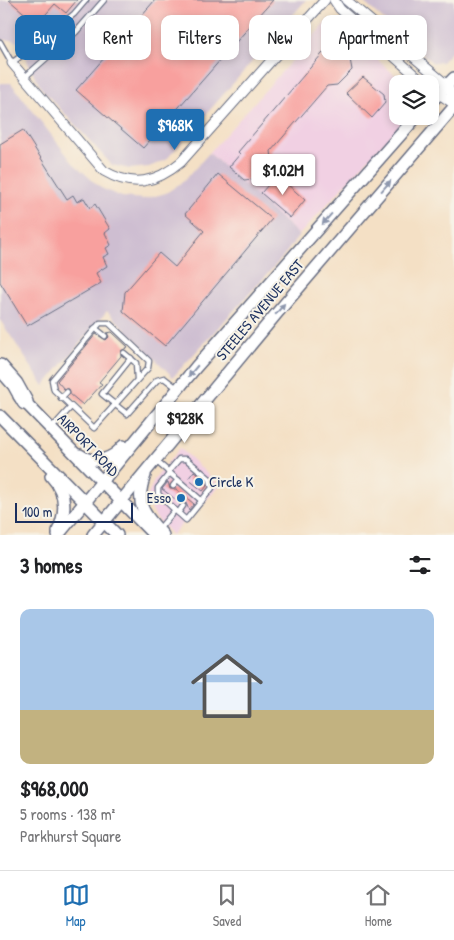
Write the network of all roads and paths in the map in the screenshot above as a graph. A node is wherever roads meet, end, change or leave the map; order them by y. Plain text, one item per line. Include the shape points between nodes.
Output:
1 (86, 0) edge
2 (104, 0) edge
3 (325, 0) edge
4 (334, 0) edge
5 (346, 0) edge
6 (0, 42) edge
7 (12, 63) junction
8 (415, 75) edge
9 (24, 77) junction
10 (451, 82) edge
11 (439, 96) edge
12 (439, 101) edge
13 (454, 104) edge
14 (409, 125) edge
15 (95, 328) junction
16 (105, 336) dead end
17 (124, 352) dead end
18 (131, 358) junction
19 (0, 367) edge
20 (0, 377) edge
21 (137, 379) junction
22 (178, 389) junction
23 (68, 392) dead end
24 (61, 398) junction
25 (25, 402) junction
26 (116, 405) junction
27 (71, 407) junction
28 (0, 416) edge
29 (51, 429) junction
30 (142, 433) junction
31 (24, 440) junction
32 (67, 444) junction
33 (152, 463) junction
34 (169, 473) junction
35 (178, 480) junction
36 (102, 481) junction
37 (173, 486) dead end
38 (184, 486) junction
39 (180, 492) dead end
40 (168, 493) dead end
41 (192, 493) junction
42 (163, 499) junction
43 (175, 499) dead end
44 (188, 499) dead end
45 (121, 501) junction
46 (85, 502) junction
47 (202, 502) junction
48 (170, 506) junction
49 (183, 506) dead end
50 (176, 512) junction
51 (104, 521) junction
52 (159, 533) edge
53 (57, 535) edge
54 (93, 535) edge
55 (117, 535) edge

1 - 7 lane via 74,14
2 - 9 lane via 76,32
3 - 9 street via 181,162 154,180 119,180 104,171
4 - 8 street via 340,9
5 - 10 street
6 - 7 lane
7 - 9 street
10 - 11 main road
10 - 13 street
12 - 13 street
33 -> 13 main road, STEELES AVENUE EAST
14 -> 22 main road, STEELES AVENUE EAST
15 - 16 lane
15 - 21 lane via 100,323 109,323 149,361 148,368
15 - 24 lane via 52,380 54,390
17 - 18 lane
18 - 21 lane via 136,363
18 - 26 lane via 102,394
19 - 25 highway
20 - 25 main road, AIRPORT ROAD
21 - 26 lane
22 - 26 lane via 164,378 157,380 127,414
22 - 30 main road, STEELES AVENUE EAST
23 - 24 lane
24 - 27 lane
25 - 29 main road, AIRPORT ROAD
26 - 27 lane via 94,428
27 - 29 lane
28 - 31 main road
29 - 32 main road, AIRPORT ROAD
30 - 32 main road via 130,438 117,453 104,460 88,460
30 - 36 main road, STEELES AVENUE EAST
31 - 46 main road
31 - 53 main road via 28,453 55,481 63,497 63,520
32 - 36 main road, AIRPORT ROAD
33 - 34 lane
33 - 45 main road, STEELES AVENUE EAST
33 - 52 main road via 141,488 141,503 145,516
34 - 35 lane
34 - 42 lane via 158,488
34 - 47 lane via 176,461 183,458 210,479 212,488
35 - 37 lane
35 - 38 lane
36 - 45 main road, AIRPORT ROAD
36 - 46 main road, STEELES AVENUE EAST
38 - 39 lane
38 - 41 lane
40 - 42 lane
41 - 44 lane
41 - 47 lane
42 - 48 lane
43 - 48 lane
45 - 51 main road, STEELES AVENUE EAST
45 - 52 main road, AIRPORT ROAD
46 - 51 main road
46 - 53 main road, STEELES AVENUE EAST
47 - 50 lane via 186,520
48 - 50 lane
49 - 50 lane
50 - 52 lane
51 - 54 main road, STEELES AVENUE EAST
51 - 55 main road

